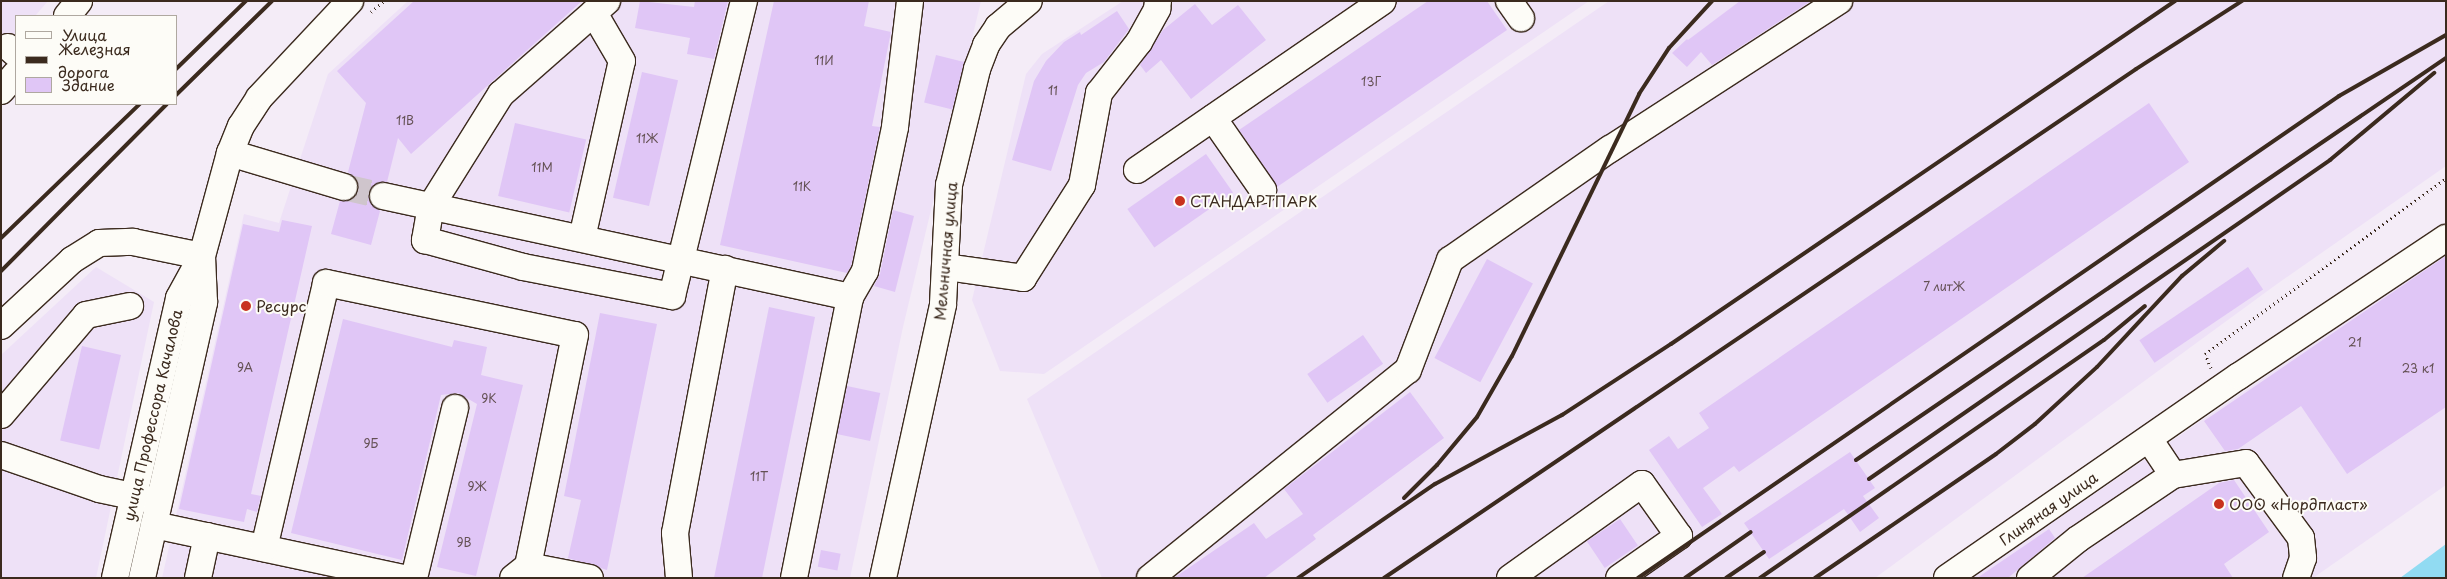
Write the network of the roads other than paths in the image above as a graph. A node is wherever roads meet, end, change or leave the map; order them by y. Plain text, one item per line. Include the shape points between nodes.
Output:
1 (80, 1) edge
2 (350, 1) edge
3 (744, 1) edge
4 (910, 1) edge
5 (1029, 1) edge
6 (1158, 1) edge
7 (1383, 1) edge
8 (1839, 1) edge
9 (600, 7) edge
10 (67, 15) edge
11 (15, 75) edge
12 (1, 92) edge
13 (1213, 118) junction
14 (230, 153) junction
15 (1136, 170) dead end
16 (344, 187) tunnel mouth
17 (1263, 190) dead end
18 (383, 196) tunnel mouth
19 (431, 206) junction
20 (582, 238) junction
21 (2446, 238) edge
22 (202, 256) junction
23 (680, 259) junction
24 (946, 267) junction
25 (725, 269) junction
26 (850, 297) junction
27 (130, 306) dead end
28 (1, 326) edge
29 (455, 408) dead end
30 (1, 415) edge
31 (2149, 438) junction
32 (1, 455) edge
33 (2174, 475) junction
34 (134, 497) junction
35 (156, 514) junction
36 (207, 536) junction
37 (264, 548) junction
38 (520, 572) edge
39 (116, 578) edge
40 (142, 578) edge
41 (198, 578) edge
42 (404, 578) edge
43 (414, 578) edge
44 (590, 578) edge
45 (680, 578) edge
46 (794, 578) edge
47 (883, 578) edge
48 (1150, 578) edge
49 (1510, 578) edge
50 (1619, 578) edge
51 (1947, 578) edge
52 (2030, 578) edge
53 (2296, 578) edge

1 - 10 street
2 - 14 street, улица Профессора Качалова via 259,98
3 - 23 street
4 - 26 street via 895,127 865,271
5 - 24 street, Мельничная улица via 998,27 986,45 977,69 949,185
6 - 24 street via 1139,42 1099,93 1082,186 1023,278
7 - 13 street
8 - 48 street via 1610,150 1450,260 1408,370
9 - 19 street via 501,94
9 - 20 street via 622,61
11 - 12 street
13 - 15 street
13 - 17 street
14 - 16 street
14 - 22 street, улица Профессора Качалова
18 - 19 street
19 - 20 street
19 - 23 street via 425,240 523,267 672,296
20 - 23 street
21 - 31 street, Глиняная улица
22 - 28 street via 134,242 99,243 72,260
22 - 34 street, улица Профессора Качалова via 179,298
22 - 35 street, улица Профессора Качалова via 204,302
23 - 25 street
24 - 47 street, Мельничная улица via 943,304
25 - 26 street
25 - 45 street via 675,533
26 - 46 street
27 - 30 street via 86,315
29 - 43 street
31 - 33 street
31 - 51 street, Глиняная улица
32 - 34 street via 98,490
33 - 52 street via 2078,539
33 - 53 street via 2246,462 2301,538 2303,558
34 - 35 street
34 - 39 street, улица Профессора Качалова
35 - 36 street
35 - 40 street, улица Профессора Качалова
36 - 37 street
36 - 41 street
37 - 38 street via 326,283 576,335
37 - 42 street
38 - 44 street
49 - 50 street via 1642,484 1679,536

